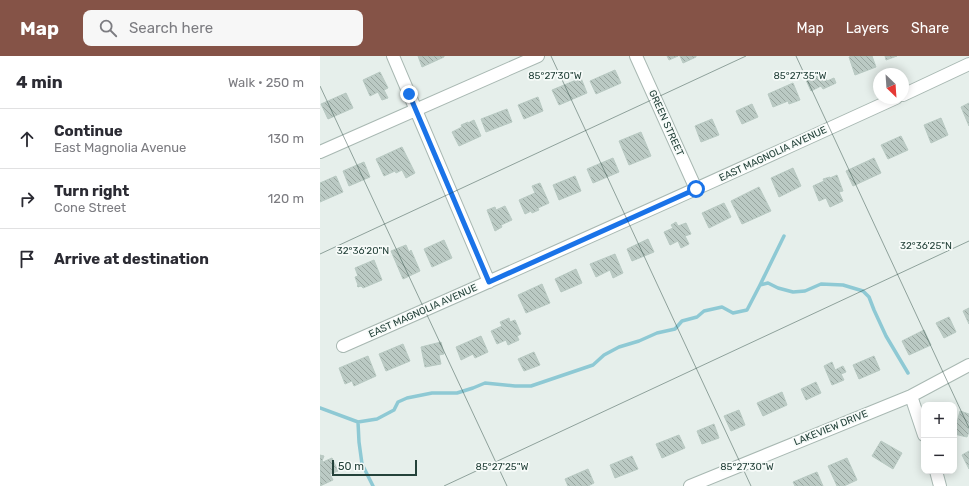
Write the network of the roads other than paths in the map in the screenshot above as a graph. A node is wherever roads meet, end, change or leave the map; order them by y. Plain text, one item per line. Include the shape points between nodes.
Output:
1 (392, 56) edge
2 (538, 56) edge
3 (636, 56) edge
4 (969, 64) edge
5 (909, 92) edge
6 (883, 104) edge
7 (416, 110) junction
8 (320, 152) edge
9 (696, 189) junction
10 (489, 282) junction
11 (343, 346) dead end
12 (969, 365) edge
13 (911, 396) junction
14 (921, 426) edge
15 (937, 474) edge
16 (690, 486) edge
17 (940, 486) edge

1 - 7 street
2 - 7 street
3 - 9 street, GREEN STREET
4 - 5 street
6 - 9 street, EAST MAGNOLIA AVENUE
7 - 8 street
7 - 10 street
9 - 10 street, EAST MAGNOLIA AVENUE
10 - 11 street, EAST MAGNOLIA AVENUE
12 - 13 street, LAKEVIEW DRIVE
13 - 14 street
13 - 16 street, LAKEVIEW DRIVE
15 - 17 street

